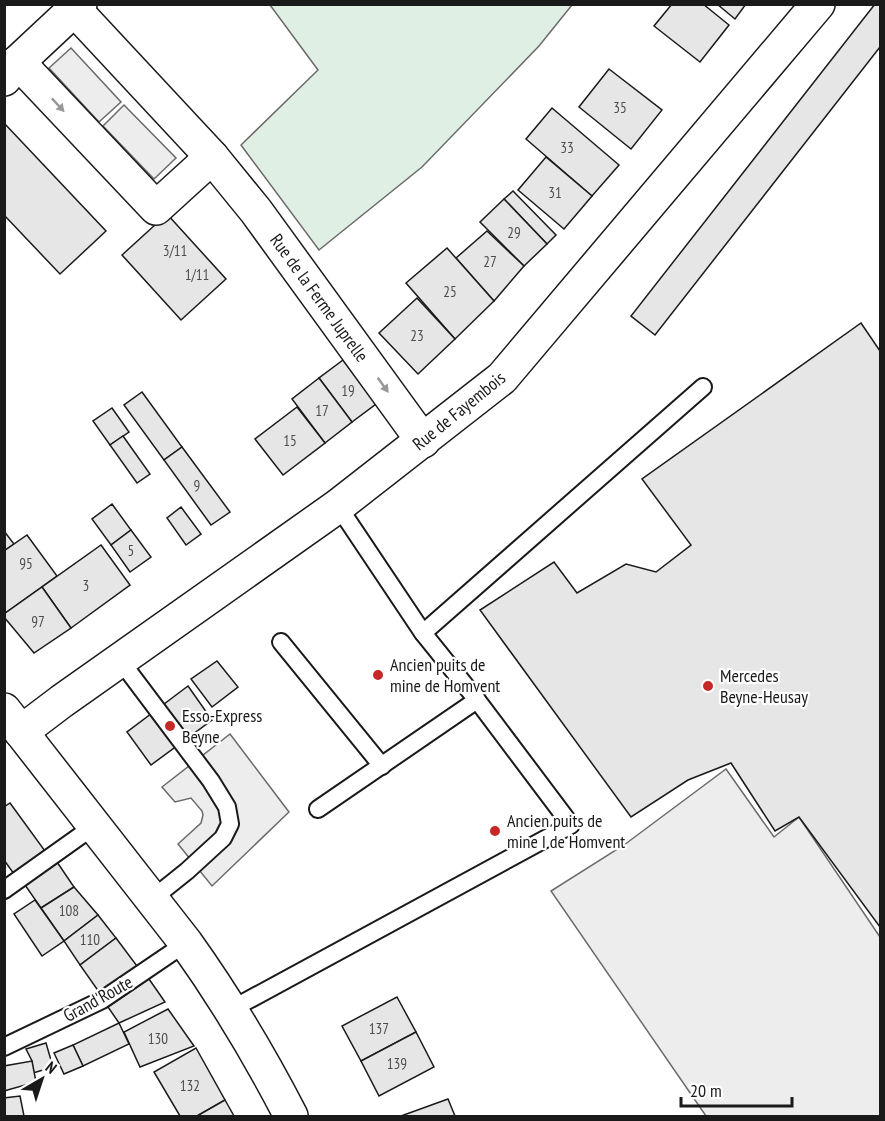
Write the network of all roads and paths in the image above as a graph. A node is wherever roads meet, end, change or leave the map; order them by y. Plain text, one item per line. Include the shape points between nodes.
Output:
1 (818, 4) edge
2 (77, 7) edge
3 (11, 71) edge
4 (212, 157) junction
5 (703, 387) dead end
6 (423, 441) junction
7 (338, 507) junction
8 (423, 633) junction
9 (281, 642) dead end
10 (120, 660) junction
11 (477, 700) junction
12 (13, 721) edge
13 (382, 766) junction
14 (318, 809) dead end
15 (94, 826) junction
16 (4, 890) edge
17 (152, 899) junction
18 (186, 943) junction
19 (232, 1009) junction
20 (4, 1047) edge
21 (291, 1116) edge

1 - 6 street, Rue de Fayembois via 502,378
2 - 3 street
2 - 4 street, Rue de la Ferme Juprelle
3 -> 4 street via 156,208
4 -> 6 street, Rue de la Ferme Juprelle via 256,211
5 - 8 lane
6 - 7 street, Rue de Fayembois
7 - 8 lane
7 - 10 street, Rue de Fayembois
8 - 11 lane
9 - 13 lane
10 - 12 street, Rue de Fayembois
10 - 17 lane via 211,781 227,807 230,824 223,838
11 - 13 lane
11 - 19 lane via 571,825
12 - 15 street
13 - 14 lane
15 - 16 lane
15 - 17 street
17 - 18 street
18 - 19 street
18 - 20 lane, Grand'Route via 102,1000
19 - 21 street

